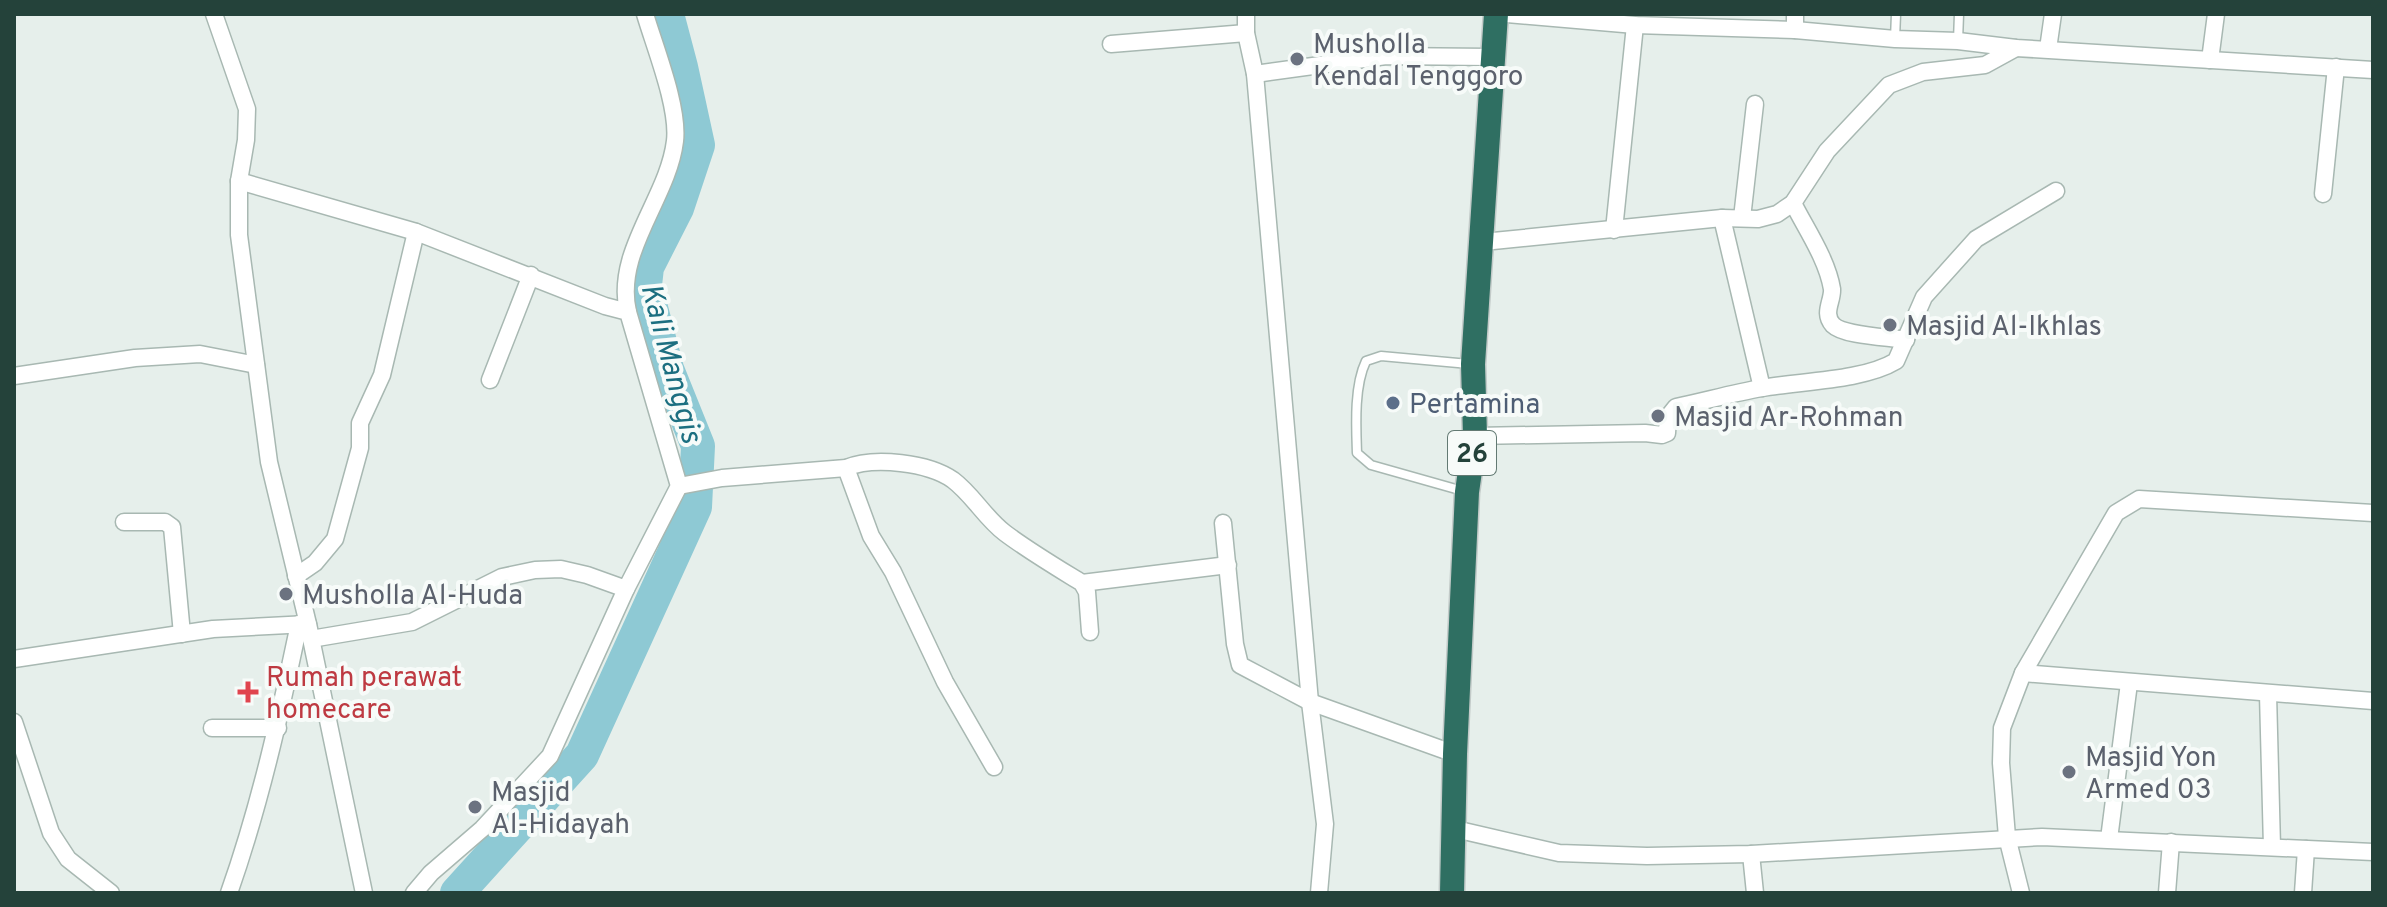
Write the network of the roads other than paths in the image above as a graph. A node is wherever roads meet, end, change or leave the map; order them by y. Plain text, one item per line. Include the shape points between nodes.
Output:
1 (214, 14) edge
2 (645, 14) edge
3 (1246, 14) edge
4 (1496, 14) edge
5 (1507, 14) edge
6 (1896, 14) edge
7 (1959, 14) edge
8 (2053, 14) edge
9 (2216, 14) edge
10 (1659, 19) edge
11 (1795, 22) edge
12 (1635, 25) junction
13 (1246, 33) junction
14 (1895, 39) junction
15 (1958, 41) junction
16 (1111, 44) dead end
17 (2016, 48) junction
18 (2048, 49) junction
19 (1491, 57) junction
20 (2210, 60) junction
21 (2336, 67) junction
22 (2373, 70) edge
23 (1255, 74) junction
24 (1755, 104) dead end
25 (239, 181) junction
26 (2056, 191) dead end
27 (2323, 194) dead end
28 (1793, 203) junction
29 (1722, 218) junction
30 (1742, 218) junction
31 (1614, 230) junction
32 (416, 232) junction
33 (1483, 242) junction
34 (531, 275) junction
35 (628, 312) junction
36 (1906, 340) junction
37 (1473, 364) junction
38 (256, 365) junction
39 (14, 376) edge
40 (490, 380) dead end
41 (1762, 388) junction
42 (1475, 436) junction
43 (846, 468) junction
44 (684, 485) junction
45 (1467, 492) junction
46 (2373, 513) edge
47 (124, 522) dead end
48 (1223, 523) dead end
49 (1228, 565) junction
50 (296, 576) junction
51 (1082, 583) junction
52 (626, 589) junction
53 (306, 629) junction
54 (1090, 632) dead end
55 (182, 634) junction
56 (14, 659) edge
57 (2023, 673) junction
58 (2129, 683) junction
59 (2268, 694) junction
60 (2373, 701) edge
61 (1310, 702) junction
62 (14, 722) edge
63 (212, 728) dead end
64 (278, 728) junction
65 (1455, 754) junction
66 (994, 767) dead end
67 (1455, 829) junction
68 (2007, 837) junction
69 (2109, 839) junction
70 (2171, 842) junction
71 (2272, 847) junction
72 (2306, 849) junction
73 (2373, 852) edge
74 (1751, 854) junction
75 (111, 893) edge
76 (229, 893) edge
77 (364, 893) edge
78 (414, 893) edge
79 (1319, 893) edge
80 (1452, 893) edge
81 (1755, 893) edge
82 (2021, 893) edge
83 (2167, 893) edge
84 (2303, 893) edge

1 - 25 street via 247,109
2 - 35 street via 674,113 676,138 633,249 624,296
3 - 13 street
4 - 19 highway, 26
5 - 12 street
6 - 14 lane
7 - 15 lane
8 - 18 street
9 - 20 street
10 - 11 street
10 - 12 street
11 - 14 street
12 - 31 street
13 - 16 street
13 - 23 street
14 - 15 street
15 - 17 street
17 - 18 street
17 - 28 street via 1985,65 1923,72 1889,85 1827,151
18 - 20 street
19 - 23 street via 1386,56
19 - 33 highway, 26
20 - 21 street
21 - 22 street
21 - 27 street
23 - 61 street
24 - 30 street
25 - 32 street
25 - 38 street via 239,235
26 - 36 street via 1976,239 1924,297
28 - 30 street via 1777,214
28 - 36 street via 1823,263 1832,290 1828,307 1834,326
29 - 30 street
29 - 31 street
29 - 41 street
31 - 33 street
32 - 34 street
32 - 50 street via 382,375 360,423 360,448 335,539
33 - 37 highway, 26
34 - 35 street
34 - 40 street
35 - 44 street
36 - 41 street via 1896,361 1887,366
37 - 42 highway, 26
37 - 45 lane via 1381,356 1366,361 1360,373 1356,438 1357,453 1371,465
38 - 39 street via 200,354
38 - 50 street via 269,462
41 - 42 street via 1676,407 1662,435
42 - 45 highway, 26
43 - 44 street
43 - 51 street via 876,461 940,473 1007,534
43 - 66 street via 871,536
44 - 52 street
45 - 65 highway, 26
46 - 57 street via 2139,499 2127,504 2095,546
47 - 55 street via 170,524
48 - 49 street
49 - 51 street
49 - 61 street via 1240,665
50 - 53 street
51 - 54 street
52 - 53 street via 561,569 535,570 502,577 412,622
52 - 78 street via 550,756
53 - 55 street
53 - 64 street
53 - 77 street
55 - 56 street
57 - 58 street
57 - 68 street via 2002,728
58 - 59 street
58 - 69 street
59 - 60 street
59 - 71 street
61 - 65 street
61 - 79 street via 1325,824
62 - 75 street via 60,850
63 - 64 street
64 - 76 street
65 - 67 highway, 26
67 - 74 street via 1559,853
67 - 80 highway, 26
68 - 69 street
68 - 74 street
68 - 82 street
69 - 70 street
70 - 71 street
70 - 83 street
71 - 72 street
72 - 73 street
72 - 84 street
74 - 81 street

